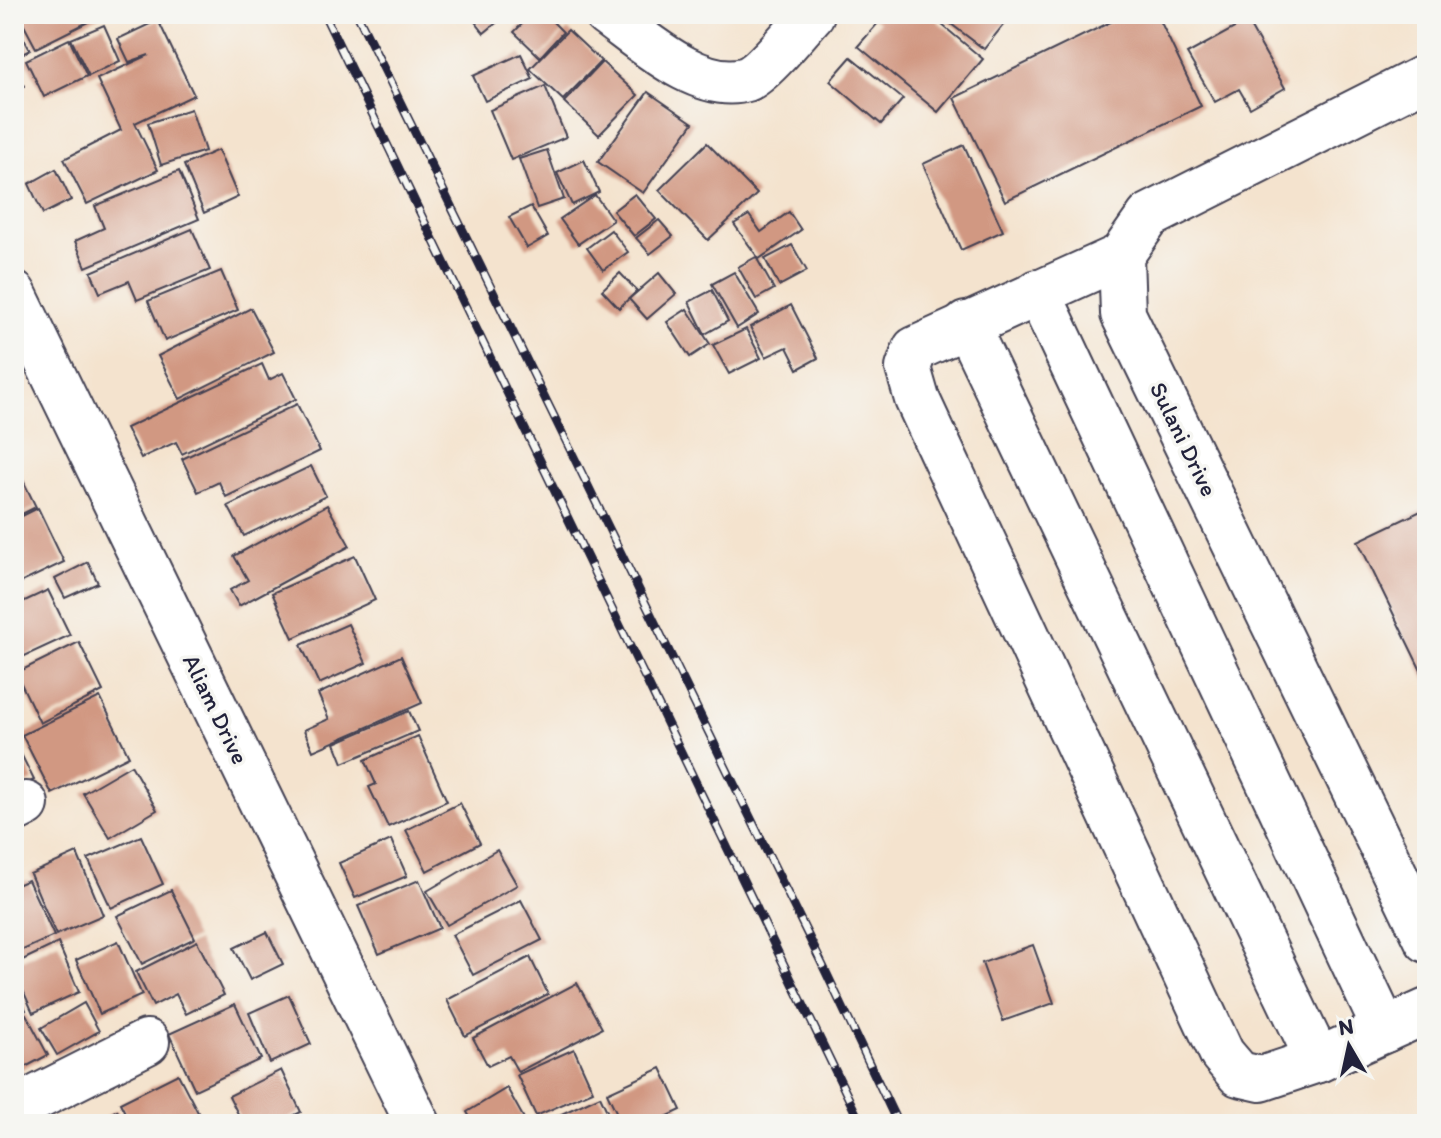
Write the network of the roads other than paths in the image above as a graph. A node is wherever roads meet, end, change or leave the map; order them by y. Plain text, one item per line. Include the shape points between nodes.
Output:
1 (606, 14) edge
2 (812, 14) edge
3 (1427, 76) edge
4 (1121, 256) junction
5 (1038, 292) junction
6 (14, 294) edge
7 (966, 324) junction
8 (1427, 940) edge
9 (1427, 1011) edge
10 (1385, 1030) junction
11 (147, 1042) dead end
12 (1318, 1060) junction
13 (14, 1109) edge
14 (418, 1124) edge

1 - 2 street via 687,71 719,80 748,78
3 - 4 street via 1149,216
4 - 5 street
4 - 8 street, Sulani Drive via 1123,314
5 - 7 street
5 - 10 street
6 - 14 street, Aliam Drive
7 - 12 street
7 - 12 street via 915,349 908,368 917,399 1222,1054 1239,1074 1261,1079
9 - 10 street
10 - 12 street
11 - 13 street

